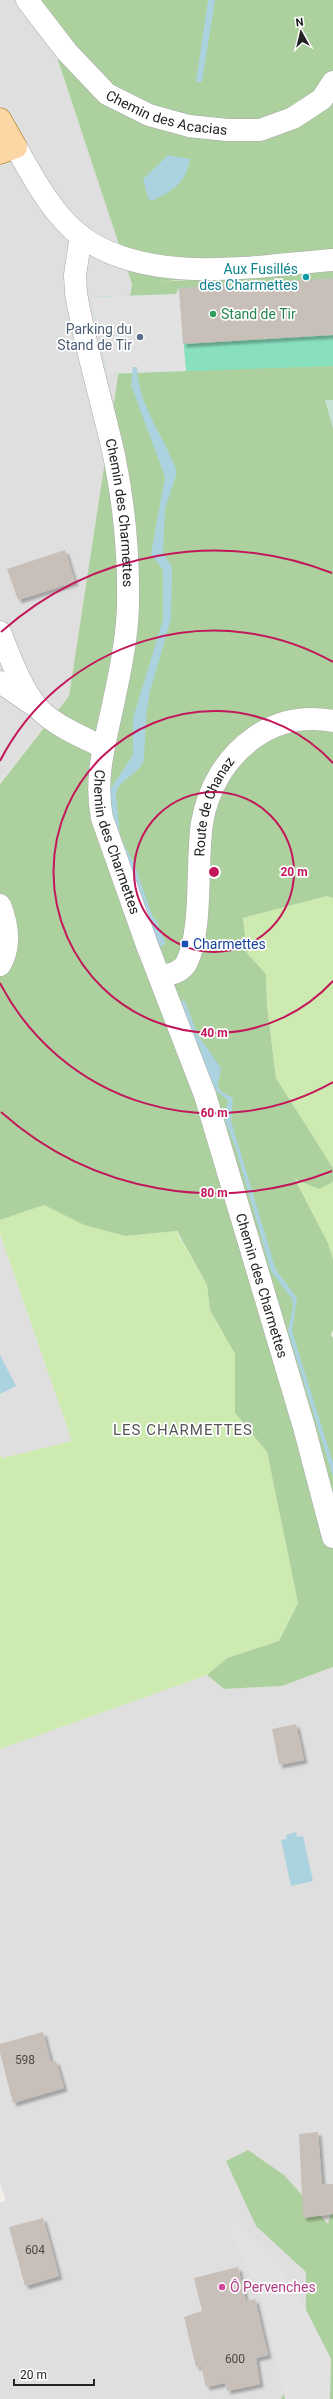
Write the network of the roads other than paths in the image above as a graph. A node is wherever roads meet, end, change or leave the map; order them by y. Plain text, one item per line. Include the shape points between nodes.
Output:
1 (27, 0) edge
2 (333, 82) edge
3 (0, 119) edge
4 (8, 150) edge
5 (81, 236) junction
6 (333, 260) edge
7 (0, 632) edge
8 (0, 682) edge
9 (39, 710) junction
10 (333, 721) edge
11 (103, 748) junction
12 (0, 905) edge
13 (0, 965) edge
14 (168, 974) junction
15 (333, 1537) edge

1 - 2 street, Chemin des Acacias via 66,52 107,94 156,117 189,126 260,130 293,118 322,99
3 - 4 main road
4 - 5 street via 51,205
5 - 6 street via 110,251 144,263 170,268 213,269
5 - 11 street, Chemin des Charmettes via 75,275 76,293 114,456 126,546 128,605 125,646
7 - 9 street via 15,671
8 - 9 street
9 - 11 street
10 - 14 street, Route de Chanaz via 307,718 285,722 264,730 228,761 212,788 202,822 194,937 187,963
11 - 14 street, Chemin des Charmettes via 98,772 98,798 102,818
12 - 13 street via 8,932 6,954
14 - 15 street, Chemin des Charmettes via 297,1405

